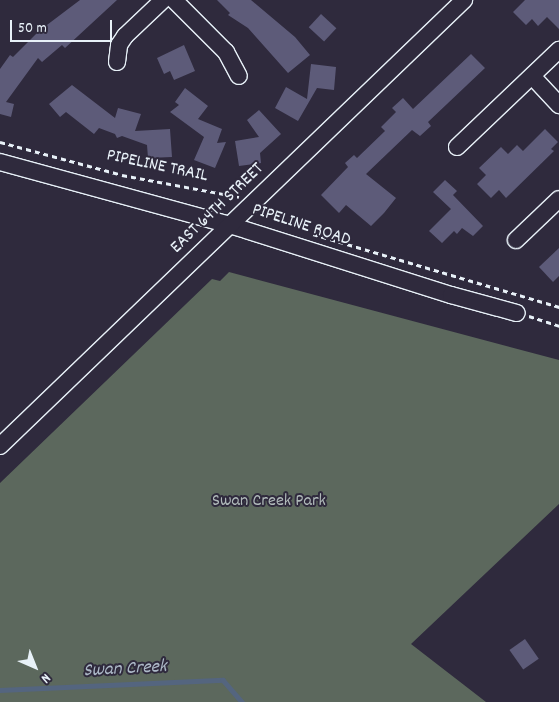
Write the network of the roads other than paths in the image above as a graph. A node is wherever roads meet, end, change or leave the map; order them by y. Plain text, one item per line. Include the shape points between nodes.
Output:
1 (162, 0) edge
2 (174, 0) edge
3 (464, 0) edge
4 (559, 50) edge
5 (117, 62) dead end
6 (239, 76) dead end
7 (532, 76) junction
8 (559, 105) edge
9 (457, 147) dead end
10 (0, 162) edge
11 (559, 199) edge
12 (230, 225) junction
13 (516, 240) dead end
14 (517, 312) road end
15 (0, 446) edge

1 - 5 street via 125,36 119,45
2 - 6 street via 226,52
3 - 12 street, EAST 64TH STREET
4 - 7 street
7 - 8 street
7 - 9 street
10 - 12 street, PIPELINE ROAD
11 - 13 street
12 - 14 street, PIPELINE ROAD via 451,295
12 - 15 street, EAST 64TH STREET

